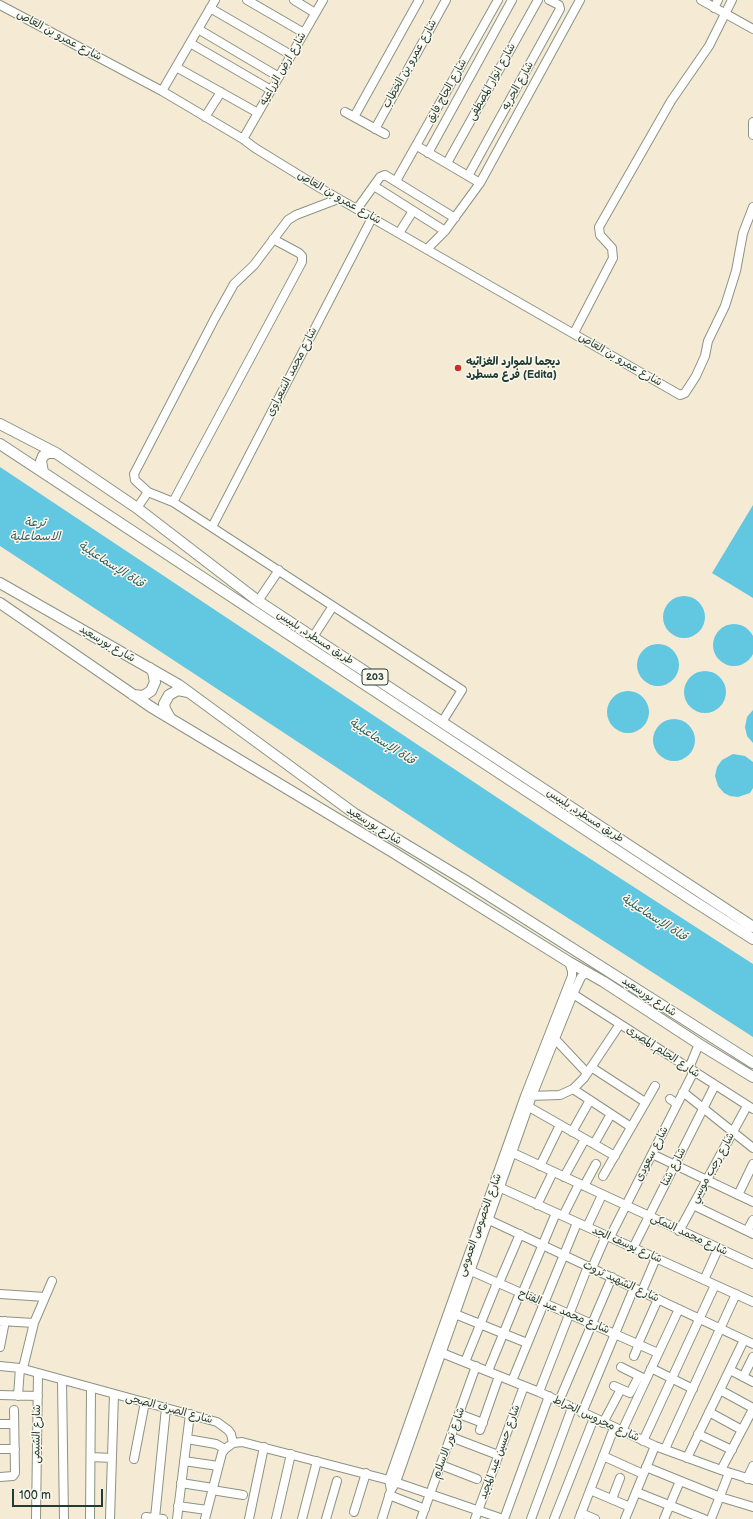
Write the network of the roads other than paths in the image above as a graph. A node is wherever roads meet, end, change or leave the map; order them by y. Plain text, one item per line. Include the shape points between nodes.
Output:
1 (215, 0) edge
2 (247, 0) edge
3 (294, 0) edge
4 (323, 0) edge
5 (418, 0) edge
6 (446, 0) edge
7 (498, 0) edge
8 (512, 0) edge
9 (538, 0) edge
10 (549, 0) edge
11 (580, 0) edge
12 (701, 0) edge
13 (718, 0) edge
14 (732, 0) edge
15 (0, 4) edge
16 (210, 8) junction
17 (714, 8) junction
18 (316, 13) junction
19 (725, 14) junction
20 (753, 29) edge
21 (198, 30) junction
22 (304, 33) junction
23 (190, 43) junction
24 (291, 55) junction
25 (176, 67) junction
26 (279, 77) junction
27 (271, 90) junction
28 (162, 91) junction
29 (221, 92) junction
30 (345, 112) dead end
31 (258, 113) junction
32 (205, 117) junction
33 (354, 117) junction
34 (753, 122) edge
35 (375, 129) junction
36 (385, 134) dead end
37 (753, 135) edge
38 (243, 139) junction
39 (417, 146) junction
40 (428, 153) junction
41 (447, 164) junction
42 (468, 176) junction
43 (396, 181) junction
44 (480, 183) junction
45 (374, 186) junction
46 (338, 199) junction
47 (753, 207) edge
48 (357, 210) junction
49 (413, 210) junction
50 (372, 218) junction
51 (455, 218) junction
52 (445, 231) junction
53 (399, 233) junction
54 (273, 239) junction
55 (427, 249) junction
56 (574, 333) junction
57 (0, 424) edge
58 (0, 444) edge
59 (56, 452) junction
60 (43, 472) junction
61 (148, 492) junction
62 (173, 502) junction
63 (137, 508) junction
64 (212, 527) junction
65 (279, 570) junction
66 (0, 582) edge
67 (258, 601) junction
68 (0, 603) edge
69 (333, 606) junction
70 (313, 637) junction
71 (150, 668) junction
72 (188, 692) junction
73 (133, 695) junction
74 (170, 718) junction
75 (442, 722) junction
76 (753, 927) edge
77 (753, 938) edge
78 (569, 962) junction
79 (587, 972) junction
80 (573, 994) junction
81 (620, 1024) junction
82 (555, 1039) junction
83 (699, 1044) junction
84 (753, 1063) edge
85 (589, 1070) junction
86 (691, 1070) junction
87 (753, 1077) edge
88 (715, 1085) junction
89 (655, 1086) dead end
90 (573, 1089) junction
91 (683, 1092) junction
92 (529, 1096) junction
93 (670, 1099) dead end
94 (590, 1100) junction
95 (645, 1102) junction
96 (677, 1104) junction
97 (529, 1107) junction
98 (750, 1107) edge
99 (703, 1108) junction
100 (611, 1114) junction
101 (560, 1125) junction
102 (631, 1127) junction
103 (572, 1132) junction
104 (733, 1132) junction
105 (585, 1139) junction
106 (594, 1144) junction
107 (753, 1148) edge
108 (513, 1153) junction
109 (652, 1154) junction
110 (615, 1156) junction
111 (596, 1164) dead end
112 (753, 1164) edge
113 (675, 1165) junction
114 (540, 1166) junction
115 (553, 1172) junction
116 (604, 1176) dead end
117 (564, 1177) junction
118 (706, 1180) junction
119 (582, 1185) junction
120 (501, 1188) junction
121 (602, 1195) junction
122 (738, 1195) junction
123 (753, 1202) edge
124 (537, 1205) junction
125 (693, 1205) junction
126 (626, 1206) junction
127 (560, 1215) junction
128 (649, 1217) junction
129 (489, 1220) junction
130 (753, 1220) edge
131 (577, 1223) junction
132 (587, 1227) junction
133 (679, 1231) junction
134 (750, 1232) edge
135 (520, 1234) junction
136 (608, 1237) junction
137 (543, 1245) junction
138 (633, 1248) junction
139 (718, 1249) junction
140 (564, 1255) junction
141 (656, 1258) junction
142 (753, 1264) edge
143 (590, 1267) junction
144 (471, 1271) junction
145 (612, 1277) junction
146 (704, 1280) junction
147 (52, 1281) dead end
148 (498, 1283) junction
149 (715, 1285) junction
150 (638, 1290) junction
151 (521, 1293) junction
152 (0, 1294) edge
153 (736, 1294) junction
154 (45, 1297) junction
155 (658, 1299) junction
156 (753, 1302) edge
157 (544, 1303) junction
158 (679, 1309) junction
159 (455, 1314) junction
160 (569, 1314) junction
161 (700, 1318) junction
162 (3, 1321) edge
163 (34, 1323) junction
164 (480, 1324) junction
165 (592, 1324) junction
166 (721, 1328) junction
167 (503, 1334) junction
168 (615, 1334) junction
169 (744, 1340) junction
170 (527, 1344) junction
171 (638, 1344) junction
172 (753, 1344) edge
173 (0, 1347) edge
174 (442, 1353) junction
175 (658, 1353) junction
176 (634, 1356) dead end
177 (753, 1357) edge
178 (465, 1362) junction
179 (0, 1366) edge
180 (476, 1366) junction
181 (621, 1367) dead end
182 (22, 1368) junction
183 (651, 1368) junction
184 (730, 1370) junction
185 (488, 1371) junction
186 (38, 1373) junction
187 (499, 1376) junction
188 (743, 1377) junction
189 (642, 1378) junction
190 (672, 1378) junction
191 (62, 1380) junction
192 (512, 1381) junction
193 (753, 1382) edge
194 (524, 1386) junction
195 (91, 1388) junction
196 (693, 1388) junction
197 (720, 1390) junction
198 (539, 1392) junction
199 (114, 1394) junction
200 (0, 1395) edge
201 (18, 1396) junction
202 (38, 1396) junction
203 (549, 1396) junction
204 (559, 1401) junction
205 (145, 1402) junction
206 (166, 1408) junction
207 (572, 1408) junction
208 (753, 1409) edge
209 (14, 1410) dead end
210 (709, 1412) junction
211 (582, 1413) junction
212 (190, 1414) junction
213 (459, 1414) junction
214 (594, 1418) junction
215 (603, 1423) junction
216 (0, 1424) edge
217 (14, 1424) junction
218 (618, 1430) junction
219 (742, 1430) junction
220 (698, 1434) junction
221 (450, 1437) junction
222 (187, 1438) junction
223 (643, 1441) junction
224 (232, 1443) junction
225 (655, 1446) junction
226 (264, 1447) junction
227 (0, 1449) edge
228 (15, 1449) junction
229 (225, 1449) junction
230 (665, 1449) junction
231 (732, 1450) junction
232 (291, 1454) junction
233 (498, 1455) junction
234 (91, 1456) junction
235 (603, 1456) junction
236 (112, 1458) junction
237 (687, 1458) junction
238 (134, 1459) dead end
239 (184, 1461) junction
240 (317, 1461) junction
241 (440, 1465) junction
242 (218, 1466) junction
243 (753, 1466) edge
244 (644, 1471) junction
245 (725, 1472) junction
246 (366, 1473) junction
247 (0, 1477) edge
248 (620, 1478) dead end
249 (477, 1479) dead end
250 (750, 1480) edge
251 (337, 1481) dead end
252 (393, 1481) junction
253 (680, 1481) junction
254 (181, 1484) junction
255 (213, 1489) junction
256 (590, 1490) junction
257 (636, 1492) junction
258 (390, 1493) junction
259 (430, 1494) junction
260 (243, 1496) dead end
261 (720, 1497) junction
262 (612, 1499) junction
263 (178, 1506) junction
264 (670, 1506) junction
265 (630, 1507) junction
266 (753, 1507) edge
267 (425, 1509) junction
268 (208, 1510) junction
269 (478, 1510) junction
270 (354, 1512) dead end
271 (580, 1516) edge
272 (146, 1517) dead end
273 (155, 1518) edge
274 (628, 1518) edge
275 (36, 1519) edge
276 (64, 1519) edge
277 (90, 1519) edge
278 (110, 1519) edge
279 (163, 1519) edge
280 (177, 1519) edge
281 (205, 1519) edge
282 (249, 1519) edge
283 (276, 1519) edge
284 (302, 1519) edge
285 (326, 1519) edge
286 (382, 1519) edge
287 (422, 1519) edge
288 (475, 1519) edge
289 (503, 1519) edge
290 (531, 1519) edge
291 (554, 1519) edge
292 (595, 1519) edge
293 (664, 1519) edge
294 (704, 1519) edge
295 (711, 1519) edge

1 - 16 street
2 - 22 street
3 - 18 street
4 - 18 street, شارع ارض الزراعيه
5 - 33 street
6 - 35 street, شارع عمرو بن الخطاب
7 - 39 street, شارع الحاج فايق
8 - 40 street
9 - 41 street, شارع انوار المصطفى
10 - 42 street, شارع الحريه via 559,5 560,9
11 - 44 street
12 - 17 street
13 - 17 street
14 - 19 street
15 - 28 street, شارع عمرو بن العاص
16 - 21 street
16 - 24 street
17 - 19 street
18 - 22 street, شارع ارض الزراعيه
19 - 20 street
19 - 56 street via 709,46 671,101 599,227 600,235 612,248 613,258
21 - 23 street
21 - 26 street
22 - 24 street, شارع ارض الزراعيه
23 - 25 street
23 - 27 street
24 - 26 street, شارع ارض الزراعيه
25 - 28 street
25 - 29 street
26 - 27 street, شارع ارض الزراعيه
27 - 31 street, شارع ارض الزراعيه
28 - 32 street, شارع عمرو بن العاص
29 - 31 street
29 - 32 street
30 - 33 street
31 - 38 street, شارع ارض الزراعيه
32 - 38 street, شارع عمرو بن العاص
33 - 35 street
34 - 37 street
35 - 36 street
38 - 46 street, شارع عمرو بن العاص
39 - 40 street
39 - 43 street, شارع الحاج فايق
40 - 41 street
41 - 42 street
42 - 44 street
43 - 45 street via 382,176
43 - 51 street
44 - 51 street
45 - 48 street
45 - 49 street
46 - 48 street, شارع عمرو بن العاص
46 - 54 street via 292,217
47 - 56 street, شارع عمرو بن العاص via 743,234 736,271 725,306 708,341 705,356 696,376 685,393 678,394
48 - 50 street, شارع عمرو بن العاص
49 - 52 street
49 - 53 street
50 - 53 street, شارع عمرو بن العاص
50 - 64 street, شارع محمد الشعراوى
51 - 52 street
52 - 55 street
53 - 55 street, شارع عمرو بن العاص
54 - 61 street via 254,265 229,291 134,474 138,484
54 - 62 street via 299,253 302,262
55 - 56 street, شارع عمرو بن العاص
57 - 59 main road, طريق مسطرد, بلبيس / 203
58 - 60 main road, طريق مسطرد, بلبيس / 203
59 - 60 main road via 43,456
59 - 63 main road, طريق مسطرد, بلبيس / 203
60 - 77 main road, طريق مسطرد, بلبيس / 203 via 682,894
61 - 62 street
61 - 63 street
62 - 64 street
63 - 67 main road, طريق مسطرد, بلبيس / 203
64 - 65 street
65 - 67 street
65 - 69 street
66 - 71 main road, شارع بورسعيد
67 - 70 main road, طريق مسطرد, بلبيس / 203
68 - 73 main road, شارع بورسعيد
69 - 70 street
69 - 75 street via 462,690
70 - 75 main road, طريق مسطرد, بلبيس / 203
71 - 72 main road, شارع بورسعيد
71 - 73 main road via 155,677 151,691 142,696
72 - 74 main road via 178,690 166,699 165,709
72 - 84 main road, شارع بورسعيد via 355,814
73 - 74 main road, شارع بورسعيد
74 - 78 main road, شارع بورسعيد
75 - 76 main road, طريق مسطرد, بلبيس / 203
78 - 79 main road, شارع بورسعيد
78 - 92 street, شارع الخصوص العمومى via 572,976
79 - 80 street, شارع الخصوص العمومى via 581,977
79 - 83 main road, شارع بورسعيد
80 - 81 street, شارع الحلم المصرى
80 - 82 street, شارع الخصوص العمومى
81 - 85 street
81 - 86 street, شارع الحلم المصرى
82 - 85 street
82 - 92 street, شارع الخصوص العمومى
83 - 86 street, شارع سعودى
83 - 87 main road, شارع بورسعيد
85 - 90 street
85 - 95 street
86 - 88 street, شارع الحلم المصرى
86 - 91 street, شارع سعودى
88 - 98 street, شارع الحلم المصرى
88 - 99 street, شارع شتا
89 - 95 street
90 - 92 street via 560,1095
90 - 94 street
91 - 96 street, شارع سعودى
91 - 99 street
92 - 97 street, شارع الخصوص العمومى
92 - 252 street, شارع الخصوص العمومى
93 - 96 street
94 - 100 street
94 - 103 street
95 - 102 street
96 - 109 street, شارع سعودى
97 - 101 street
97 - 108 street, شارع الخصوص العمومى
98 - 104 street, شارع رجب موسي
99 - 104 street
99 - 113 street, شارع شتا
100 - 102 street
100 - 106 street
101 - 103 street
101 - 114 street
102 - 110 street
103 - 105 street
104 - 107 street
104 - 118 street, شارع رجب موسي
105 - 106 street
105 - 117 street
106 - 110 street
108 - 114 street, شارع محمد النمكى
108 - 120 street, شارع الخصوص العمومى
109 - 113 street
109 - 126 street, شارع سعودى
110 - 116 street
111 - 119 street
112 - 122 street
113 - 118 street
113 - 128 street, شارع شتا
114 - 115 street, شارع محمد النمكى
115 - 117 street, شارع محمد النمكى
115 - 124 street
117 - 119 street, شارع محمد النمكى
118 - 122 street
118 - 125 street, شارع رجب موسي
119 - 121 street, شارع محمد النمكى
119 - 127 street
120 - 124 street, شارع يوسف الجد
120 - 129 street, شارع الخصوص العمومى
121 - 126 street, شارع محمد النمكى
121 - 132 street
122 - 123 street
124 - 127 street, شارع يوسف الجد
125 - 133 street, شارع رجب موسي
125 - 134 street
126 - 128 street, شارع محمد النمكى
126 - 136 street, شارع سعودى
127 - 131 street, شارع يوسف الجد
127 - 137 street
128 - 133 street, شارع محمد النمكى
128 - 138 street, شارع شتا
129 - 135 street, شارع الشهيد ثروت
129 - 144 street, شارع الخصوص العمومى
130 - 134 street
131 - 132 street, شارع يوسف الجد
131 - 140 street
132 - 136 street, شارع يوسف الجد
133 - 139 street, شارع محمد النمكى
135 - 137 street, شارع الشهيد ثروت
135 - 148 street
136 - 138 street, شارع يوسف الجد
136 - 143 street, شارع سعودى
137 - 140 street, شارع الشهيد ثروت
137 - 151 street
138 - 141 street, شارع يوسف الجد
139 - 142 street, شارع محمد النمكى
139 - 146 street
140 - 143 street, شارع الشهيد ثروت
140 - 157 street
141 - 146 street, شارع يوسف الجد
141 - 150 street
143 - 145 street, شارع الشهيد ثروت
143 - 160 street, شارع سعودى
144 - 148 street, شارع محمد عبد الفتاح
144 - 159 street, شارع الخصوص العمومى
145 - 150 street, شارع الشهيد ثروت
145 - 165 street
146 - 149 street, شارع يوسف الجد
147 - 154 street
148 - 151 street, شارع محمد عبد الفتاح
148 - 164 street
149 - 153 street, شارع يوسف الجد
149 - 161 street
150 - 155 street, شارع الشهيد ثروت
150 - 168 street
151 - 157 street, شارع محمد عبد الفتاح
151 - 167 street
152 - 154 street
153 - 156 street, شارع يوسف الجد
153 - 166 street
154 - 163 street
155 - 158 street, شارع الشهيد ثروت
155 - 171 street
157 - 160 street, شارع محمد عبد الفتاح
157 - 170 street
158 - 161 street, شارع الشهيد ثروت
158 - 175 street
159 - 164 street
159 - 174 street, شارع الخصوص العمومى
160 - 165 street, شارع محمد عبد الفتاح
160 - 198 street, شارع سعودى
161 - 166 street, شارع الشهيد ثروت
161 - 190 street
162 - 163 street
162 - 173 street
163 - 182 street
164 - 167 street
164 - 178 street
165 - 168 street, شارع محمد عبد الفتاح
165 - 204 street
166 - 169 street, شارع الشهيد ثروت
166 - 196 street
167 - 170 street
167 - 185 street
168 - 171 street, شارع محمد عبد الفتاح
168 - 211 street
169 - 172 street, شارع الشهيد ثروت
169 - 184 street
170 - 192 street
171 - 175 street, شارع محمد عبد الفتاح
171 - 176 street
174 - 178 street, شارع محروس الخراط
174 - 252 street, شارع الخصوص العمومى
175 - 183 street
177 - 188 street
178 - 180 street, شارع محروس الخراط
179 - 182 street, شارع الصرف الصحى
180 - 185 street, شارع محروس الخراط
180 - 213 street, شارع نور الاسلام
181 - 189 street
182 - 186 street, شارع الصرف الصحى
182 - 201 street
183 - 189 street
183 - 190 street
184 - 188 street
184 - 197 street
185 - 187 street, شارع محروس الخراط
186 - 191 street, شارع الصرف الصحى
186 - 202 street, شارع الشيمى
187 - 192 street, شارع محروس الخراط
187 - 213 street via 482,1426
188 - 193 street
189 - 215 street via 630,1393 617,1387
189 - 218 street
190 - 196 street
190 - 223 street
191 - 195 street, شارع الصرف الصحى
191 - 276 street
192 - 194 street, شارع محروس الخراط
194 - 198 street, شارع محروس الخراط
194 - 233 street, شارع حسين عبد المجيد
195 - 199 street, شارع الصرف الصحى
195 - 234 street
196 - 230 street
197 - 208 street
197 - 210 street
198 - 203 street, شارع محروس الخراط
199 - 205 street, شارع الصرف الصحى
199 - 236 street
200 - 201 street
201 - 202 street
202 - 275 street, شارع الشيمى
203 - 204 street, شارع محروس الخراط
203 - 289 street
204 - 207 street, شارع محروس الخراط
205 - 206 street, شارع الصرف الصحى
205 - 238 street
206 - 212 street, شارع الصرف الصحى
206 - 273 street
207 - 211 street, شارع محروس الخراط
207 - 290 street
208 - 219 street
209 - 217 street
210 - 219 street
210 - 220 street
211 - 214 street, شارع محروس الخراط
212 - 222 street
212 - 224 street, شارع الصرف الصحى via 222,1424 231,1434
213 - 221 street, شارع نور الاسلام
214 - 215 street, شارع محروس الخراط
214 - 291 street
215 - 218 street, شارع محروس الخراط
216 - 217 street
217 - 228 street
218 - 223 street, شارع محروس الخراط
218 - 235 street
219 - 231 street
220 - 231 street
220 - 237 street
221 - 233 street
221 - 241 street, شارع نور الاسلام
222 - 229 street via 216,1444
222 - 239 street
223 - 225 street, شارع محروس الخراط
224 - 226 street via 242,1442
224 - 229 street
225 - 230 street, شارع محروس الخراط
225 - 244 street
226 - 232 street
226 - 282 street
227 - 228 street
228 - 247 street via 15,1473 13,1476
229 - 242 street
230 - 237 street, شارع محروس الخراط
231 - 245 street
232 - 240 street
232 - 283 street
233 - 269 street, شارع حسين عبد المجيد
234 - 236 street
234 - 277 street
235 - 244 street
235 - 256 street
236 - 278 street
237 - 245 street, شارع محروس الخراط
239 - 242 street
239 - 254 street
240 - 246 street
240 - 284 street
241 - 249 street
241 - 259 street, شارع نور الاسلام
242 - 255 street
243 - 250 street
244 - 253 street
244 - 257 street
245 - 250 street, شارع محروس الخراط
245 - 261 street
246 - 252 street
246 - 270 street
248 - 262 street
251 - 285 street
252 - 258 street, شارع الخصوص العمومى
252 - 259 street
253 - 261 street
253 - 264 street
254 - 255 street
254 - 263 street
255 - 260 street
255 - 268 street
256 - 262 street
256 - 271 street
257 - 264 street
257 - 265 street
258 - 267 street
258 - 286 street, شارع الخصوص العمومى
259 - 267 street, شارع نور الاسلام
259 - 269 street
261 - 266 street
261 - 295 street
262 - 265 street
263 - 268 street
263 - 280 street
264 - 293 street
264 - 294 street
265 - 274 street
267 - 287 street, شارع نور الاسلام
268 - 281 street
269 - 288 street, شارع حسين عبد المجيد
269 - 289 street
271 - 292 street
272 - 273 street
273 - 279 street

